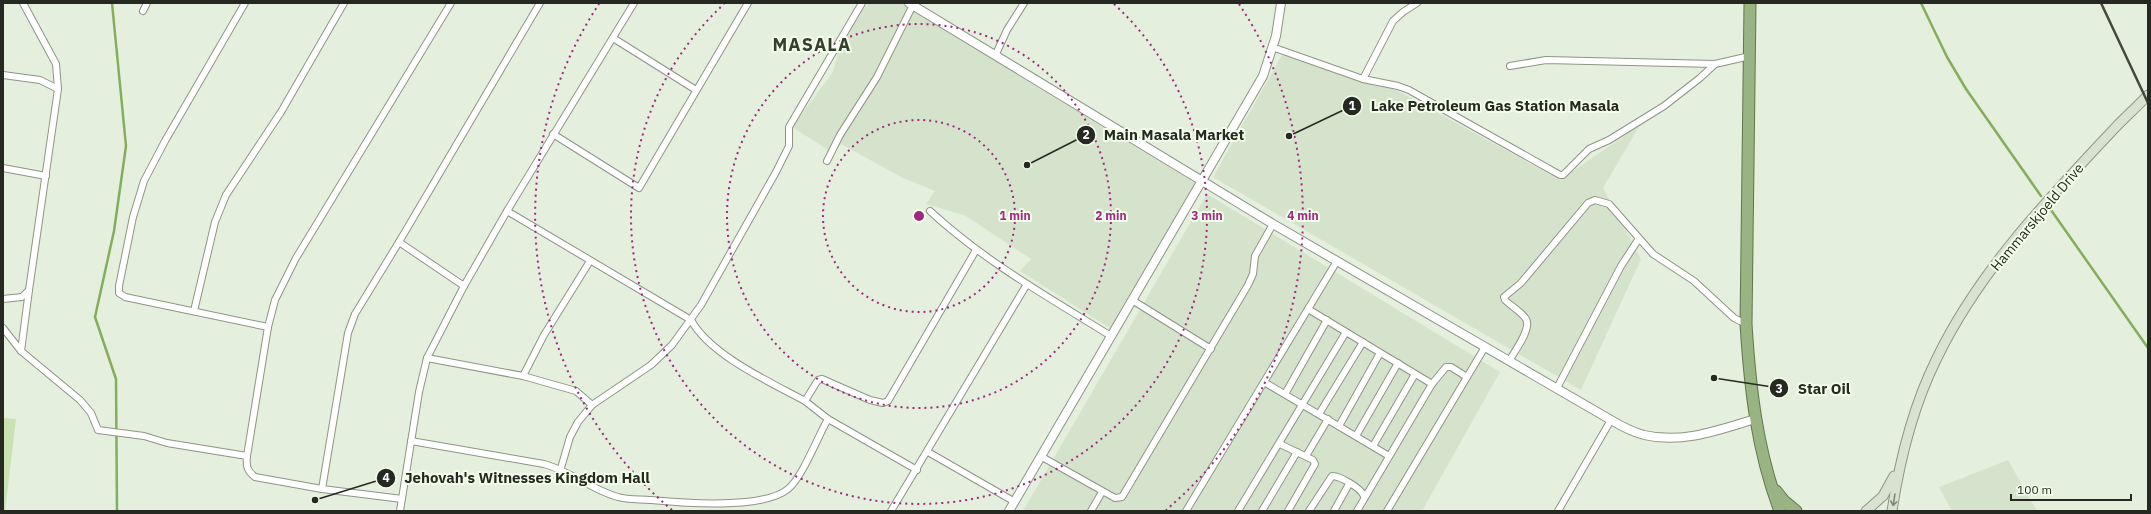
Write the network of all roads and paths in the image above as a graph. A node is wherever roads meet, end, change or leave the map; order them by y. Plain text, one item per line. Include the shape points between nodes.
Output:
1 (23, 3) edge
2 (147, 3) edge
3 (245, 3) edge
4 (344, 3) edge
5 (451, 3) edge
6 (540, 3) edge
7 (634, 3) edge
8 (748, 3) edge
9 (862, 3) edge
10 (1024, 3) edge
11 (1281, 3) edge
12 (1417, 3) edge
13 (1750, 3) edge
14 (911, 4) edge
15 (143, 11) dead end
16 (613, 38) junction
17 (1272, 47) junction
18 (996, 54) junction
19 (1750, 56) junction
20 (1715, 64) junction
21 (1510, 66) dead end
22 (3, 75) edge
23 (1363, 79) junction
24 (58, 89) junction
25 (696, 90) junction
26 (2148, 95) edge
27 (553, 134) junction
28 (827, 161) dead end
29 (3, 168) edge
30 (46, 176) junction
31 (1203, 180) junction
32 (930, 211) dead end
33 (507, 212) junction
34 (1273, 224) junction
35 (1638, 240) junction
36 (400, 242) junction
37 (976, 250) junction
38 (590, 261) junction
39 (1337, 261) junction
40 (1027, 284) junction
41 (464, 286) junction
42 (29, 290) junction
43 (3, 299) edge
44 (1132, 300) junction
45 (1308, 308) junction
46 (194, 311) junction
47 (691, 320) junction
48 (1327, 320) junction
49 (1746, 324) junction
50 (268, 327) junction
51 (3, 328) edge
52 (1346, 332) junction
53 (1111, 336) junction
54 (1363, 342) junction
55 (1485, 347) junction
56 (1211, 349) junction
57 (21, 350) junction
58 (1380, 352) junction
59 (427, 358) junction
60 (1509, 361) junction
61 (1398, 364) junction
62 (1415, 374) junction
63 (523, 376) junction
64 (1467, 377) junction
65 (1264, 382) junction
66 (1432, 384) junction
67 (1556, 388) junction
68 (1284, 394) junction
69 (805, 401) junction
70 (592, 405) junction
71 (1303, 405) junction
72 (1319, 414) junction
73 (828, 419) junction
74 (1328, 419) junction
75 (1755, 419) junction
76 (1611, 420) junction
77 (1339, 426) junction
78 (1356, 436) junction
79 (411, 441) junction
80 (1280, 444) junction
81 (1373, 446) junction
82 (928, 452) junction
83 (1297, 452) junction
84 (247, 456) junction
85 (1306, 456) junction
86 (1389, 456) junction
87 (1042, 457) junction
88 (1900, 462) junction
89 (561, 468) junction
90 (917, 470) junction
91 (1350, 484) junction
92 (1771, 484) junction
93 (322, 489) junction
94 (1102, 492) junction
95 (1364, 496) junction
96 (402, 499) junction
97 (1015, 502) junction
98 (400, 511) edge
99 (891, 511) edge
100 (1010, 511) edge
101 (1091, 511) edge
102 (1186, 511) edge
103 (1238, 511) edge
104 (1262, 511) edge
105 (1288, 511) edge
106 (1309, 511) edge
107 (1334, 511) edge
108 (1357, 511) edge
109 (1387, 511) edge
110 (1558, 511) edge
111 (1780, 511) edge
112 (1796, 511) edge
113 (1866, 511) edge
114 (1892, 511) edge

1 - 24 street via 56,64
2 - 15 street
3 - 46 street via 144,181 119,286 119,293 125,298
4 - 46 street via 281,112 226,195 215,222
5 - 50 street via 296,258 275,300
6 - 36 street
7 - 16 street
8 - 25 street
9 - 47 street via 789,127 789,146 776,172
10 - 18 street
11 - 17 street
12 - 23 street via 1393,21
13 - 19 highway
14 - 18 street
14 - 28 street via 877,77 840,135
16 - 25 street
16 - 27 street
17 - 23 street
17 - 31 street via 1263,76
18 - 31 street
19 - 20 street
19 - 49 highway
20 - 21 street via 1546,60
20 - 23 street via 1664,106 1609,140 1588,149 1563,175 1409,90
22 - 24 street via 40,80
24 - 30 street
25 - 27 street via 639,188
26 - 88 main road, Hammarskjoeld Drive via 2114,128 1990,271 1937,358 1917,404
27 - 33 street
29 - 30 street
30 - 42 street
31 - 34 street
31 - 44 street
32 - 37 street
33 - 38 street
33 - 41 street
34 - 39 street
34 - 56 street via 1255,256 1253,274 1248,285
35 - 49 street via 1653,254 1694,281 1734,318
35 - 60 street via 1634,231 1609,204 1594,200 1588,203 1521,283 1504,297 1525,317 1528,324
35 - 67 street via 1621,266
36 - 41 street
36 - 93 street via 355,314 348,333
37 - 40 street
37 - 69 street via 888,401 883,403 870,400 822,379 818,380
38 - 47 street
38 - 63 street via 544,335
39 - 45 street
39 - 55 street
40 - 53 street
40 - 82 street via 965,385
41 - 59 street
42 - 43 street via 22,297
42 - 57 street
44 - 53 street
44 - 56 street
45 - 48 street
45 - 65 street
46 - 50 street
47 - 69 street via 696,330 718,351
47 - 70 street via 672,345 651,365
48 - 52 street
48 - 68 street
49 - 75 highway
50 - 84 street
51 - 57 street
52 - 54 street
52 - 71 street
53 - 87 street
54 - 58 street
54 - 72 street
55 - 60 street
55 - 64 street
56 - 94 street via 1125,493 1118,498
57 - 84 street via 80,400 91,413 98,430
58 - 61 street
58 - 77 street
59 - 63 street
59 - 79 street
60 - 67 street
61 - 62 street
61 - 78 street
62 - 66 street
62 - 81 street
63 - 70 street via 576,391
64 - 66 street via 1446,367
64 - 109 street
65 - 68 street
65 - 102 street
66 - 86 street
67 - 76 street
68 - 71 street
69 - 73 street
70 - 89 street via 570,437
71 - 72 street
71 - 80 street
72 - 74 street
73 - 89 street via 797,479 788,490 756,501 682,503 618,497
73 - 90 street
74 - 77 street
74 - 85 street
75 - 76 street via 1693,437 1667,438 1644,435
75 - 92 highway
76 - 110 street
77 - 78 street
78 - 81 street
79 - 89 street
79 - 96 street
80 - 83 street
80 - 103 street
81 - 86 street
82 - 90 street
82 - 97 street
83 - 85 street
83 - 104 street
84 - 93 street via 246,466 249,473 255,477
85 - 105 street via 1313,460 1314,466
86 - 95 street
87 - 94 street
87 - 97 street
88 - 113 main road via 1890,486
88 -> 114 main road, Hammarskjoeld Drive
90 - 99 street
91 - 95 street via 1362,491
91 - 106 street via 1337,476 1330,477
91 - 107 street
92 - 111 highway
92 - 112 highway via 1784,501
93 - 96 street
94 - 101 street
95 - 108 street
96 - 98 street
97 - 100 street

